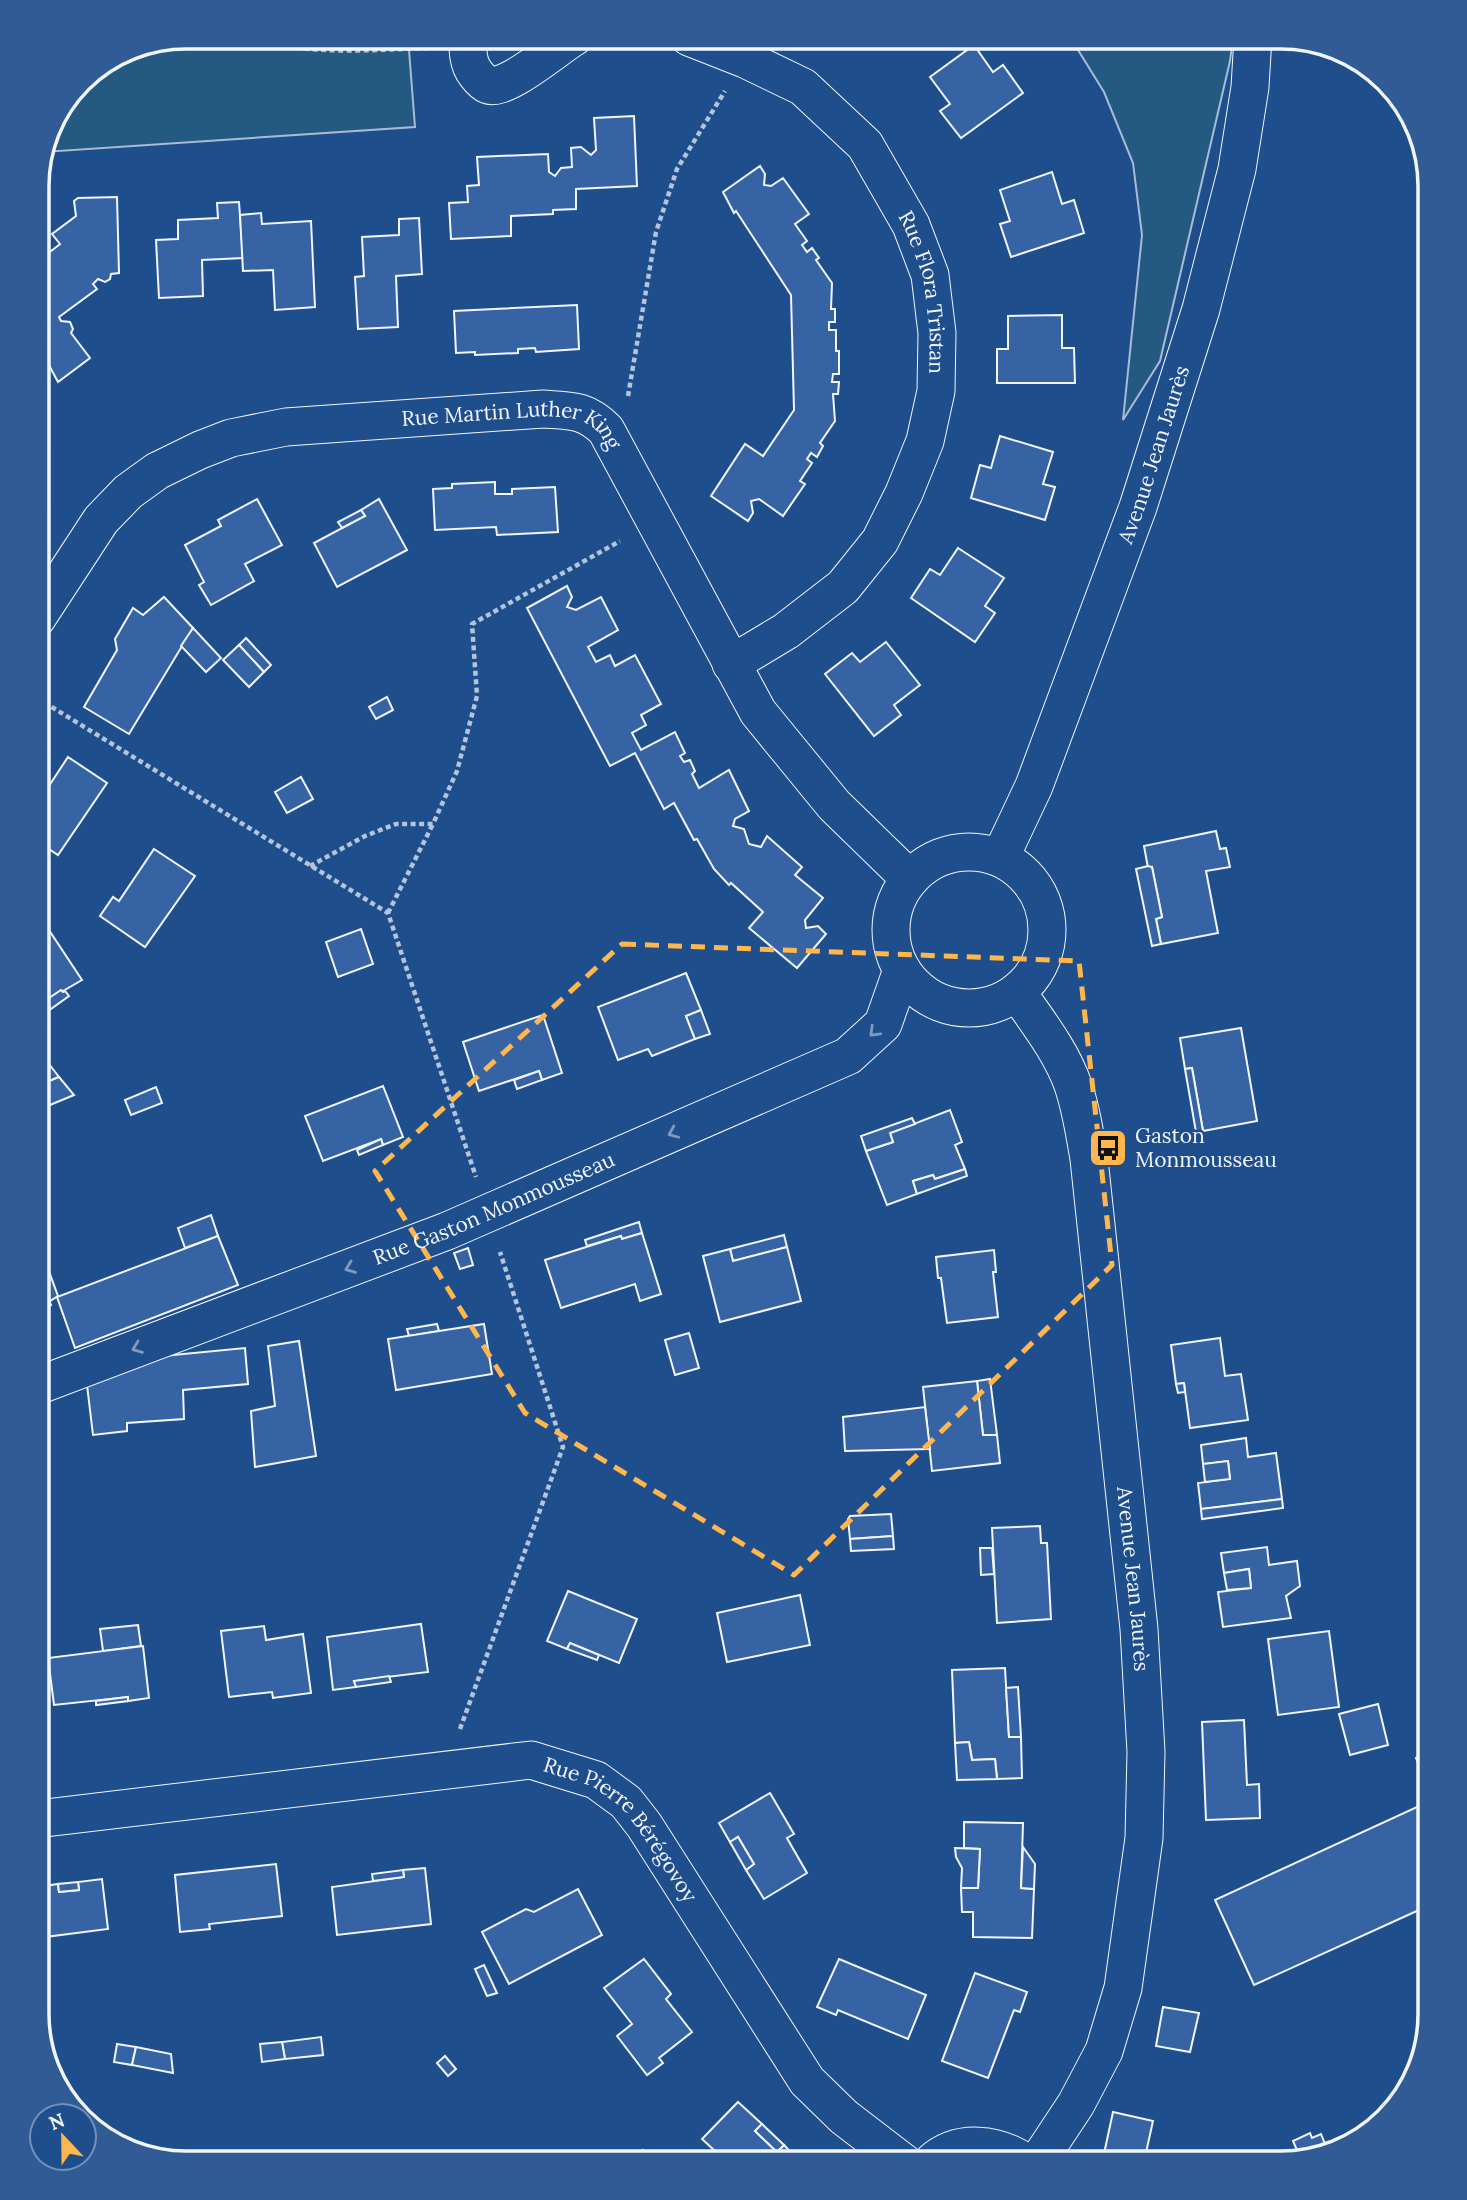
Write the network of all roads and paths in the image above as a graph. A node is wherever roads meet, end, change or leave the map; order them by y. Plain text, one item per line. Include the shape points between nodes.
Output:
1 (316, 49) edge
2 (368, 49) edge
3 (469, 49) edge
4 (554, 49) edge
5 (720, 49) edge
6 (1252, 49) edge
7 (746, 59) junction
8 (606, 430) junction
9 (655, 521) junction
10 (49, 600) edge
11 (731, 664) junction
12 (49, 705) edge
13 (433, 824) junction
14 (1000, 858) junction
15 (310, 866) junction
16 (910, 878) junction
17 (388, 913) junction
18 (902, 970) junction
19 (1017, 992) junction
20 (488, 1213) junction
21 (49, 1381) edge
22 (460, 1768) junction
23 (49, 1818) edge
24 (888, 2151) edge
25 (952, 2151) edge
26 (1005, 2151) edge
27 (1045, 2151) edge

1 - 2 path
3 - 4 street via 474,73 487,85 498,86
5 - 7 street, Rue Flora Tristan
6 - 14 street, Avenue Jean Jaurès via 1237,169 1201,309 1138,507 1034,786
7 - 8 path via 677,169 656,232 625,412
7 - 11 street, Rue Flora Tristan via 803,87 864,145 889,184 930,275 937,333 936,379 925,441 880,541 843,587 786,631
8 - 9 street, Rue Martin Luther King
8 - 10 street, Rue Martin Luther King via 594,418 576,411 543,409 286,427 231,438 157,471 128,492 101,520
9 - 11 street, Rue Martin Luther King
9 - 13 path via 472,624 477,696 457,771
11 - 16 street, Rue Martin Luther King via 758,712 834,805
12 - 15 path
13 - 15 path via 396,824
13 - 17 path
14 - 16 street via 976,852 951,854
14 - 19 street via 1020,870 1035,888 1045,909 1048,932 1033,975
15 - 17 path
16 - 18 street via 897,899 891,923 892,947
17 - 20 path
18 - 19 street via 919,990 942,1003 967,1008 993,1004
18 -> 20 street, Rue Gaston Monmousseau via 883,1024 848,1056
19 - 27 street, Avenue Jean Jaurès via 1072,1082 1089,1159 1139,1629 1146,1752 1144,1838 1123,1988 1104,2051
20 -> 21 street, Rue Gaston Monmousseau
20 - 22 path via 563,1447 458,1734
22 - 23 street, Rue Pierre Bérégovoy
22 - 24 street, Rue Pierre Bérégovoy via 531,1760 596,1780 626,1802 807,2081
25 - 26 street via 987,2146

